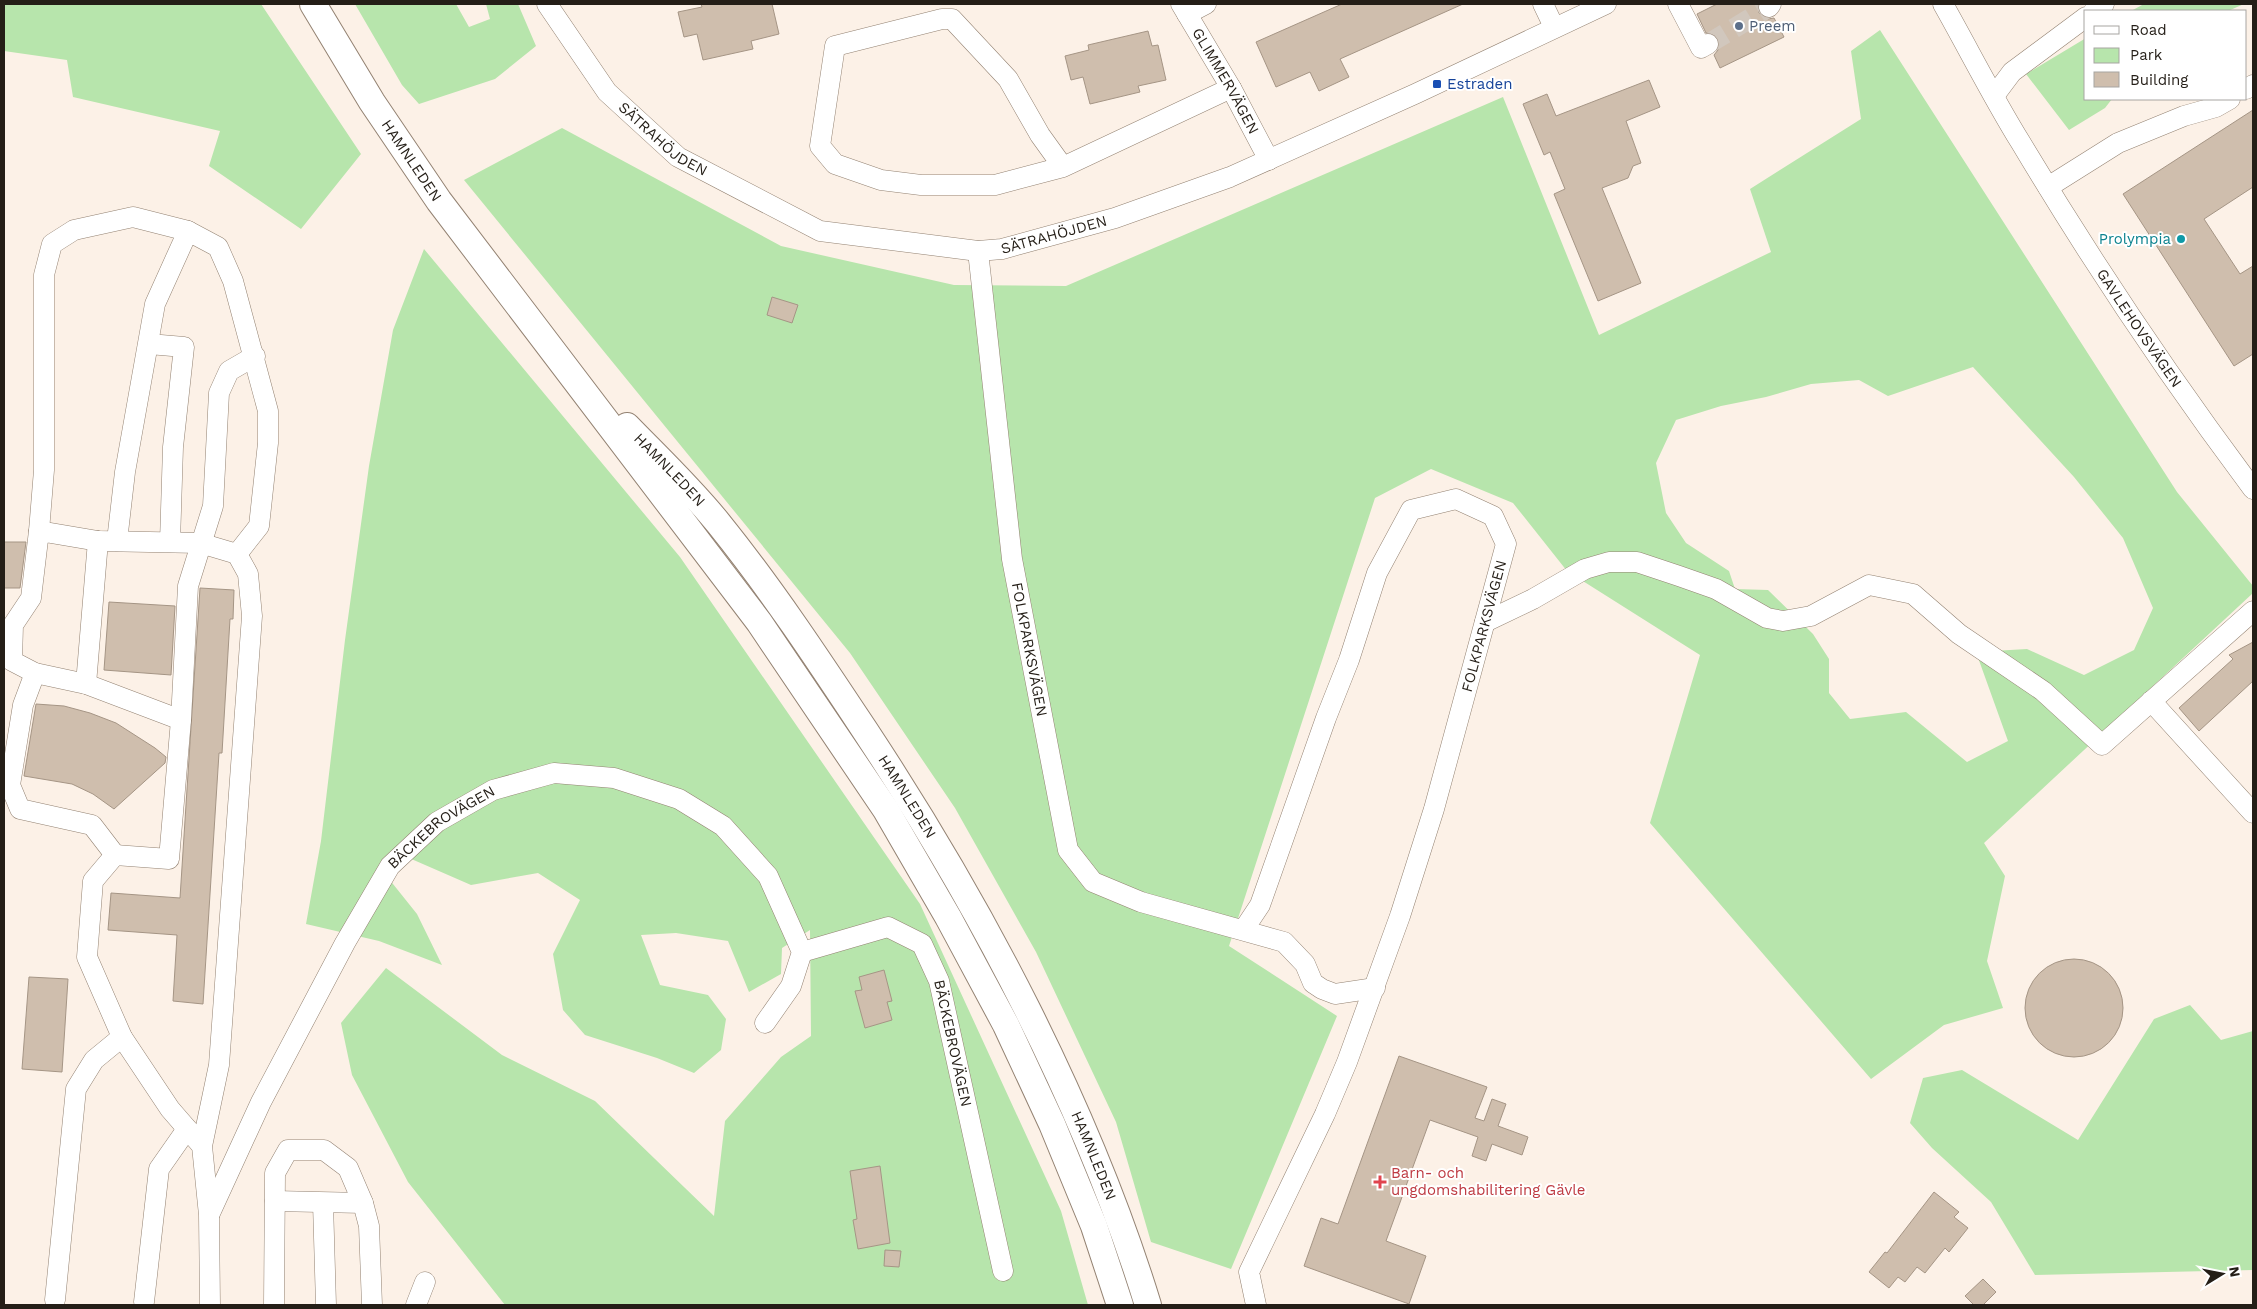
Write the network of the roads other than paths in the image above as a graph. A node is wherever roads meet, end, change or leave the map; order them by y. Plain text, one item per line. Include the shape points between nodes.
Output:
1 (313, 4) edge
2 (547, 4) edge
3 (1206, 4) edge
4 (1543, 4) edge
5 (1606, 4) edge
6 (1678, 4) edge
7 (1943, 4) edge
8 (1184, 9) edge
9 (2084, 18) edge
10 (1554, 27) junction
11 (1708, 44) dead end
12 (1231, 88) junction
13 (1994, 96) junction
14 (2228, 100) edge
15 (1268, 160) junction
16 (1063, 167) junction
17 (2048, 187) junction
18 (188, 230) junction
19 (978, 250) junction
20 (149, 344) junction
21 (558, 355) junction
22 (255, 356) junction
23 (2253, 489) edge
24 (39, 531) junction
25 (107, 541) junction
26 (170, 542) junction
27 (200, 543) junction
28 (237, 554) junction
29 (2253, 611) edge
30 (1485, 622) junction
31 (35, 673) junction
32 (86, 684) junction
33 (2151, 701) junction
34 (181, 720) junction
35 (2253, 813) edge
36 (115, 855) junction
37 (1244, 930) junction
38 (802, 952) junction
39 (1374, 988) junction
40 (765, 1023) dead end
41 (122, 1037) junction
42 (186, 1129) junction
43 (202, 1146) junction
44 (275, 1201) junction
45 (323, 1203) junction
46 (364, 1203) junction
47 (209, 1215) junction
48 (1003, 1271) dead end
49 (425, 1282) dead end
50 (55, 1300) dead end
51 (144, 1302) dead end
52 (210, 1305) edge
53 (274, 1305) edge
54 (326, 1305) edge
55 (372, 1305) edge
56 (416, 1305) edge
57 (1120, 1305) edge
58 (1148, 1305) edge
59 (1256, 1305) edge

1 - 21 main road, HAMNLEDEN via 372,102 439,201
2 - 19 street, SÄTRAHÖJDEN via 607,92 678,158 820,231
3 - 8 street
4 - 10 street
5 - 10 street, SÄTRAHÖJDEN
6 - 11 street via 1700,48
7 - 13 street, GAVLEHOVSVÄGEN
8 - 12 street, GLIMMERVÄGEN
9 - 13 street via 2012,72
10 - 15 street, SÄTRAHÖJDEN
12 - 15 street, GLIMMERVÄGEN
12 - 16 street
13 - 17 street, GAVLEHOVSVÄGEN
14 - 17 street via 2118,143
15 - 19 street, SÄTRAHÖJDEN via 1115,218 1002,249
16 - 16 street via 1040,135 1008,79 952,20 942,19 835,46 820,146 835,164 881,180 959,186 995,185
17 - 23 street, GAVLEHOVSVÄGEN via 2176,381
18 - 20 street via 156,304
18 - 22 street via 218,247 233,281
18 - 24 street via 133,218 74,230 52,244 44,275 44,470
19 - 37 street, FOLKPARKSVÄGEN via 1012,559 1068,850 1093,882 1141,902
20 - 25 street via 125,472
20 - 26 street via 184,347 173,446
21 - 57 main road, HAMNLEDEN via 759,622 886,810 1006,1025 1094,1226
21 - 58 main road, HAMNLEDEN via 718,523 780,606 907,794 969,901 1073,1108 1108,1192
22 - 27 street via 229,371 219,393 213,506
22 - 28 street via 268,412 268,443 259,526
24 - 25 street
24 - 31 street via 31,598 13,625 12,661
25 - 26 street
25 - 32 street
26 - 27 street
27 - 28 street
27 - 34 street via 188,586
28 - 43 street via 248,574 252,616 219,1065
29 - 33 street
30 - 33 street via 1585,569 1609,562 1638,562 1716,589 1767,618 1783,621 1811,616 1869,585 1913,594 1959,634 2043,691 2102,745
30 - 37 street, FOLKPARKSVÄGEN via 1506,544 1493,516 1456,498 1411,510 1377,573 1350,660 1326,718 1260,905
30 - 39 street, FOLKPARKSVÄGEN via 1431,817
31 - 32 street
31 - 36 street via 24,705 10,785 20,809 92,825
32 - 34 street
33 - 35 street
34 - 36 street via 169,859
36 - 41 street via 93,881 87,957
37 - 39 street, FOLKPARKSVÄGEN via 1284,942 1305,964 1313,983 1322,989 1335,994
38 - 40 street via 791,986
38 - 47 street, BÄCKEBROVÄGEN via 768,876 723,826 679,799 614,778 554,773 493,790 437,822 390,866 345,943 261,1102
38 - 48 street, BÄCKEBROVÄGEN via 888,927 922,944 939,981
39 - 59 street via 1325,1114 1249,1272
41 - 42 street
41 - 50 street via 94,1060 76,1089
42 - 43 street
42 - 51 street via 159,1169
43 - 47 street
44 - 45 street
44 - 46 street via 276,1174 288,1150 324,1150 348,1168
44 - 53 street
45 - 46 street
45 - 54 street
46 - 55 street via 370,1226
47 - 52 street
49 - 56 street

